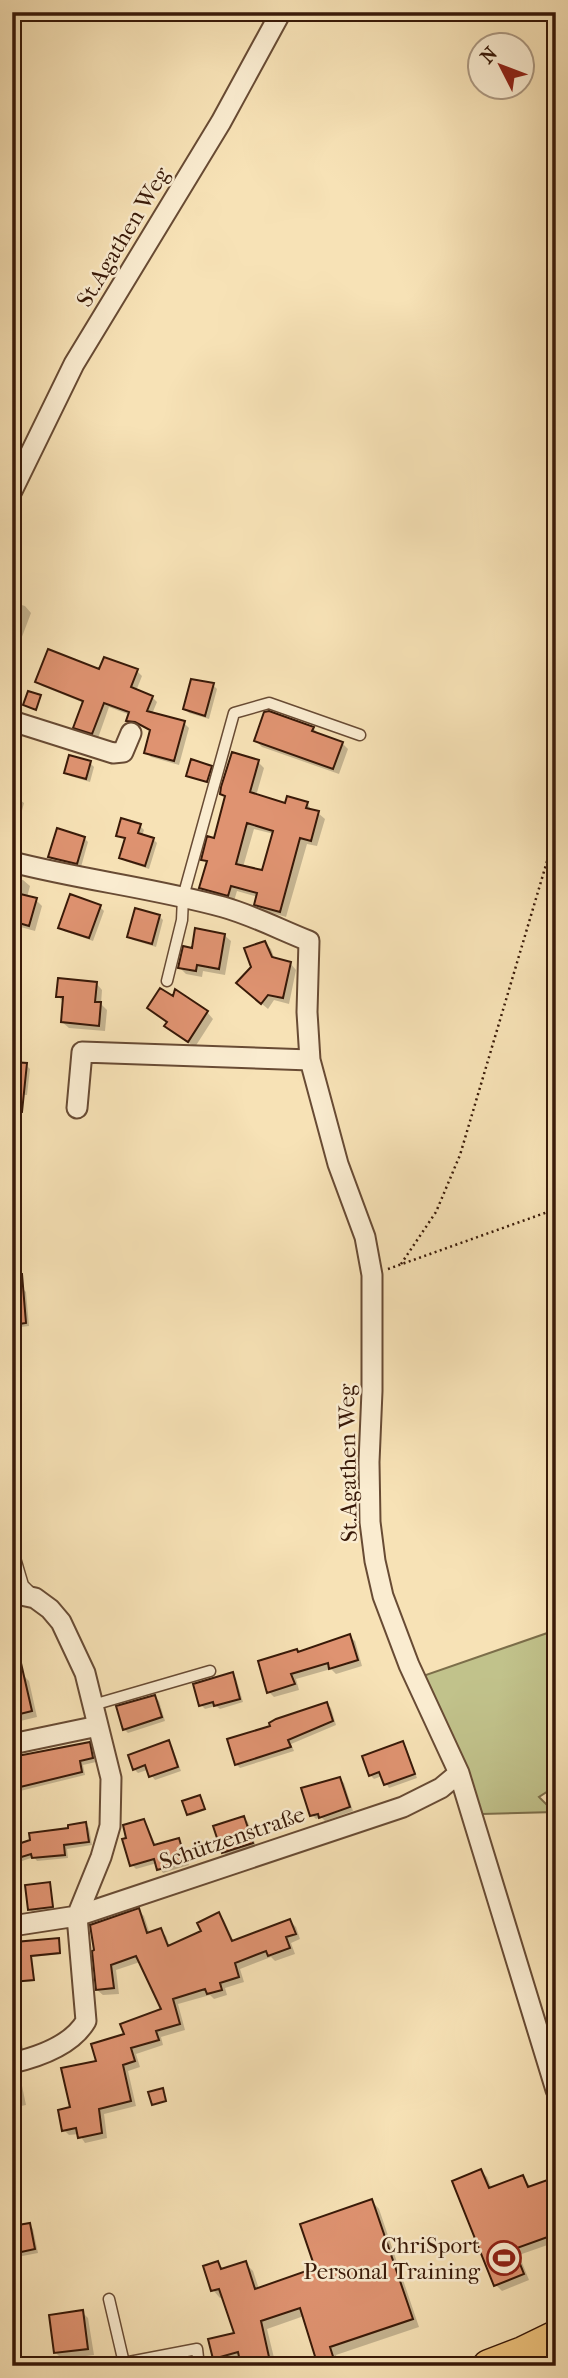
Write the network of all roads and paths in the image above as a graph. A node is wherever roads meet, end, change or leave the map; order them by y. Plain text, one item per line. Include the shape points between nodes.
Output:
1 (281, 12) edge
2 (12, 491) edge
3 (12, 720) edge
4 (131, 733) dead end
5 (360, 735) dead end
6 (556, 831) edge
7 (12, 862) edge
8 (183, 897) junction
9 (167, 981) dead end
10 (310, 1060) junction
11 (77, 1108) dead end
12 (556, 1209) edge
13 (401, 1264) junction
14 (372, 1275) junction
15 (12, 1548) edge
16 (12, 1592) edge
17 (36, 1598) junction
18 (210, 1671) dead end
19 (93, 1705) junction
20 (98, 1726) junction
21 (12, 1744) edge
22 (459, 1773) junction
23 (77, 1916) junction
24 (12, 1926) edge
25 (12, 2063) edge
26 (556, 2090) edge
27 (109, 2299) dead end
28 (556, 2337) edge
29 (556, 2354) edge
30 (198, 2366) edge
31 (489, 2366) edge
32 (521, 2366) edge

1 - 2 street, St.Agathen Weg via 221,122 74,364
3 - 4 street via 113,753 123,752
5 - 8 lane via 269,704 234,712
6 - 13 path via 460,1155 436,1212
7 - 8 street
8 - 9 lane
8 - 10 street, St.Agathen Weg via 227,908 309,941
10 - 11 street via 82,1052
10 - 14 street, St.Agathen Weg via 338,1164 365,1237
12 - 13 path
13 - 14 path
14 - 22 street, St.Agathen Weg via 369,1462 374,1561 409,1665
15 - 17 lane via 23,1584
16 - 17 street
17 - 19 street via 61,1622 85,1672
18 - 19 lane
19 - 20 street
20 - 21 street
20 - 23 street via 111,1778 110,1826
22 - 23 street, Schützenstraße via 404,1807
22 - 26 street, St.Agathen Weg
23 - 24 street, Schützenstraße
23 - 25 street via 86,2021 57,2047
27 - 30 lane via 124,2363 197,2349
28 - 31 main road
29 - 32 main road

